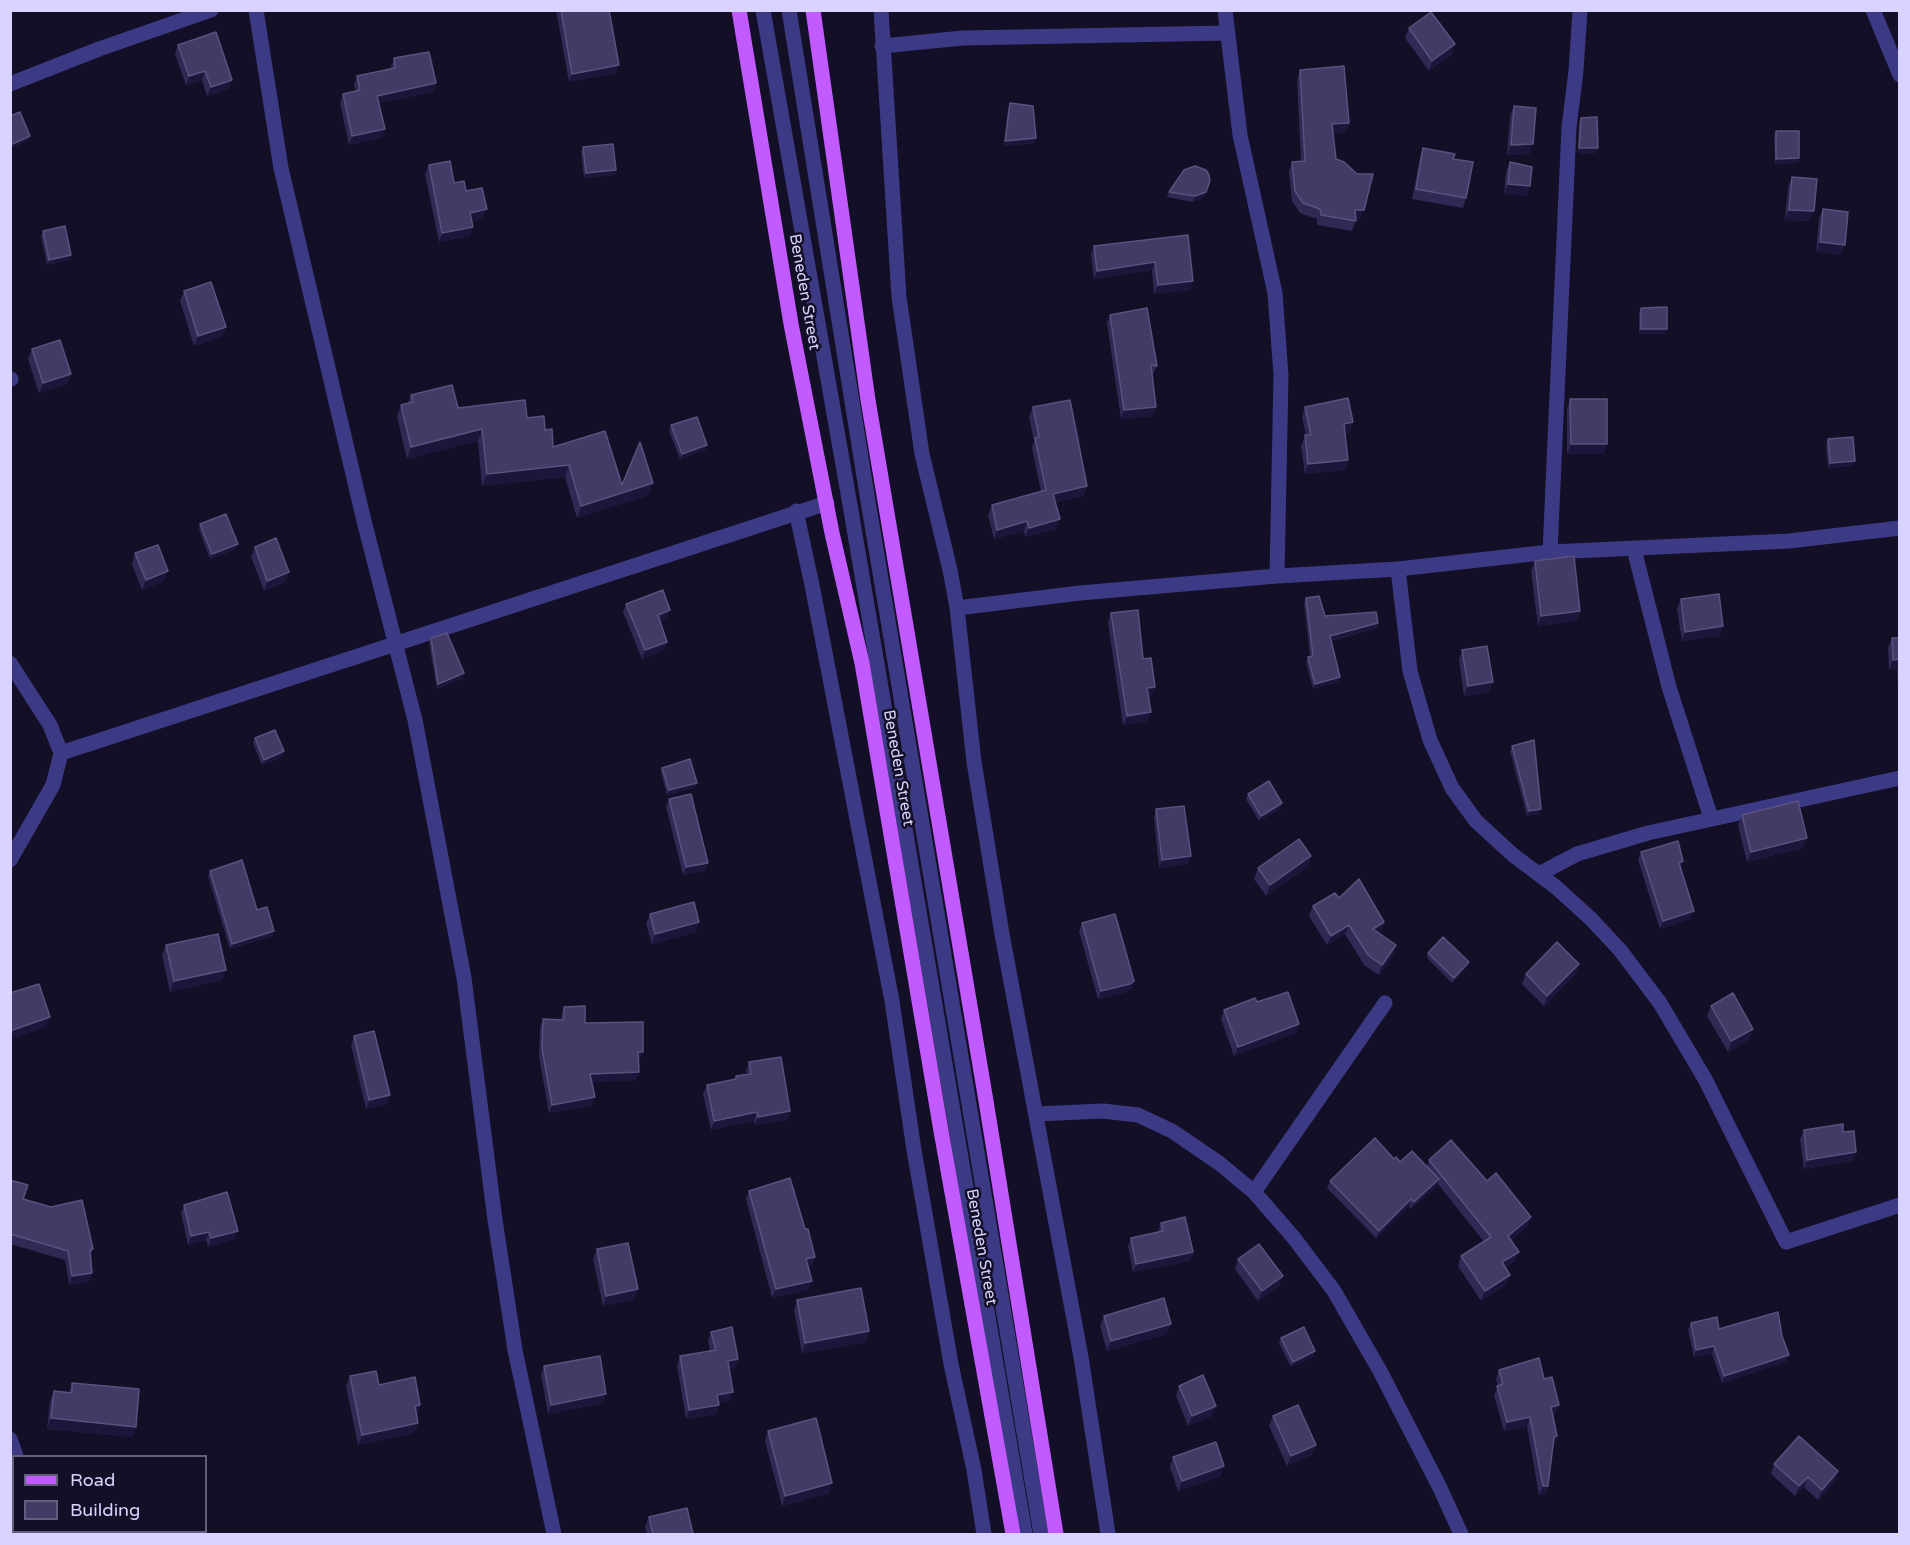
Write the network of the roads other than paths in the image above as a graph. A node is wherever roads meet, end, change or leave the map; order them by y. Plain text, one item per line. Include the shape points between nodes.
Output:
1 (211, 10) edge
2 (256, 10) edge
3 (739, 10) edge
4 (764, 10) edge
5 (789, 10) edge
6 (813, 10) edge
7 (881, 10) edge
8 (1225, 10) edge
9 (1580, 10) edge
10 (1873, 10) edge
11 (1227, 33) junction
12 (882, 46) junction
13 (1899, 75) edge
14 (10, 84) edge
15 (827, 503) junction
16 (796, 512) junction
17 (1899, 528) edge
18 (1634, 549) junction
19 (1550, 552) junction
20 (1398, 569) junction
21 (1277, 576) junction
22 (957, 608) junction
23 (396, 645) junction
24 (10, 663) edge
25 (61, 753) junction
26 (1899, 778) edge
27 (1711, 818) junction
28 (10, 860) edge
29 (1539, 874) junction
30 (1385, 1003) dead end
31 (1036, 1113) junction
32 (1254, 1192) junction
33 (1899, 1205) edge
34 (10, 1439) edge
35 (16, 1455) edge
36 (554, 1534) edge
37 (984, 1534) edge
38 (1013, 1534) edge
39 (1025, 1534) edge
40 (1041, 1534) edge
41 (1056, 1534) edge
42 (1108, 1534) edge
43 (1461, 1534) edge

1 - 14 street
2 - 23 street via 281,168
3 - 15 main road, Beneden Street via 791,324
4 - 39 street
5 - 40 street
6 - 41 main road, Beneden Street via 868,400
7 - 12 street
8 - 11 street
9 - 19 street via 1569,127
10 - 13 street
11 - 12 street via 963,39
11 - 21 street via 1240,135 1275,293 1281,375
12 - 22 street via 899,297 922,454
15 - 16 street
15 - 38 main road, Beneden Street via 862,663
16 - 23 street
16 - 37 street via 892,1002 949,1353
17 - 18 street via 1789,541
18 - 19 street
18 - 27 street via 1669,687
19 - 20 street
20 - 21 street
20 - 29 street via 1410,671 1434,750 1452,788 1476,820
21 - 22 street via 1080,592
22 - 31 street via 974,762
23 - 25 street
23 - 36 street via 416,720 464,978 515,1350
24 - 25 street via 50,725
25 - 28 street via 53,785
26 - 27 street
27 - 29 street via 1577,854
29 - 33 street via 1591,919 1660,1003 1705,1079 1786,1242
30 - 32 street
31 - 32 street via 1103,1111 1138,1115 1172,1131
31 - 42 street via 1081,1357
32 - 43 street via 1334,1291 1385,1382
34 - 35 street

